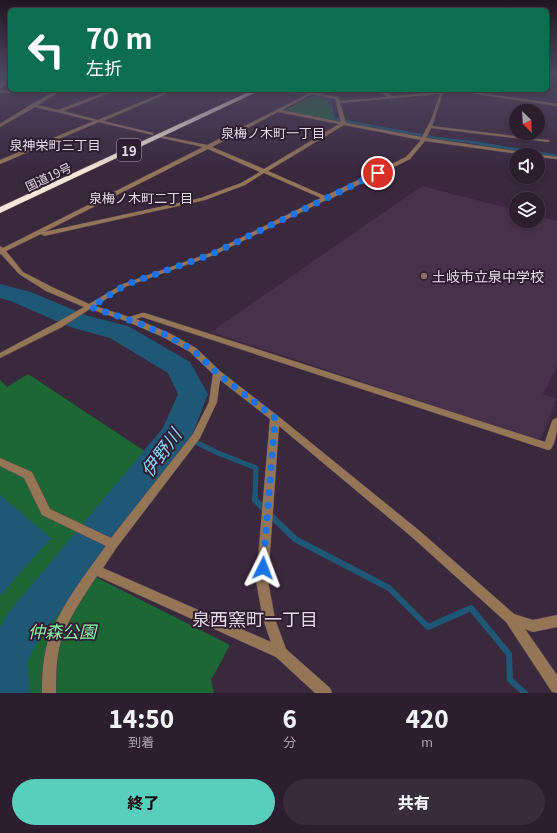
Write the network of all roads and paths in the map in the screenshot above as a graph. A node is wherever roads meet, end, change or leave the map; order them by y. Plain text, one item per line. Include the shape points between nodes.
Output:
1 (31, 106) edge
2 (38, 106) edge
3 (73, 106) edge
4 (133, 106) edge
5 (211, 106) edge
6 (223, 106) edge
7 (288, 106) edge
8 (339, 106) edge
9 (437, 106) edge
10 (279, 111) junction
11 (58, 112) junction
12 (98, 121) junction
13 (343, 121) junction
14 (0, 126) edge
15 (430, 127) junction
16 (151, 134) junction
17 (160, 136) junction
18 (425, 137) junction
19 (548, 141) dead end
20 (208, 147) junction
21 (557, 158) edge
22 (0, 162) edge
23 (265, 172) junction
24 (327, 199) junction
25 (0, 201) edge
26 (0, 210) edge
27 (34, 236) junction
28 (1, 251) edge
29 (91, 307) junction
30 (129, 319) junction
31 (0, 356) edge
32 (217, 373) junction
33 (275, 418) junction
34 (557, 421) edge
35 (0, 462) edge
36 (113, 544) junction
37 (95, 570) junction
38 (510, 618) junction
39 (557, 621) edge
40 (281, 653) junction
41 (557, 687) edge
42 (49, 693) edge
43 (325, 693) edge

1 - 14 street
2 - 11 street
3 - 11 street
4 - 12 street
5 - 16 highway, 国道19号 / 19
6 - 17 highway, 国道19号 / 19
7 - 10 street
8 - 13 street
9 - 15 street
10 - 13 street
10 - 20 street
11 - 12 street
12 - 16 street
12 - 22 street
13 - 18 street
13 - 23 street
15 - 18 street
15 - 19 street
16 - 25 highway, 国道19号 / 19
17 - 20 street
17 - 26 highway, 国道19号 / 19
18 - 21 street
18 - 24 street via 408,158
20 - 23 street
20 - 27 street
23 - 24 street
23 - 27 street via 244,184 203,199
24 - 29 street via 212,254 125,285
27 - 28 street
28 - 29 street via 21,273 49,289
29 - 30 street
29 - 31 street
30 - 32 street via 193,350
30 - 34 street via 142,315 548,447
32 - 33 street
32 - 36 street via 214,402 197,436
33 - 38 street via 418,535
33 - 40 street via 262,581 269,619
35 - 36 street via 28,475 46,512
36 - 37 street
37 - 40 street
37 - 42 street via 69,608 54,642 48,675
38 - 39 street via 533,626
38 - 41 street
40 - 43 street

